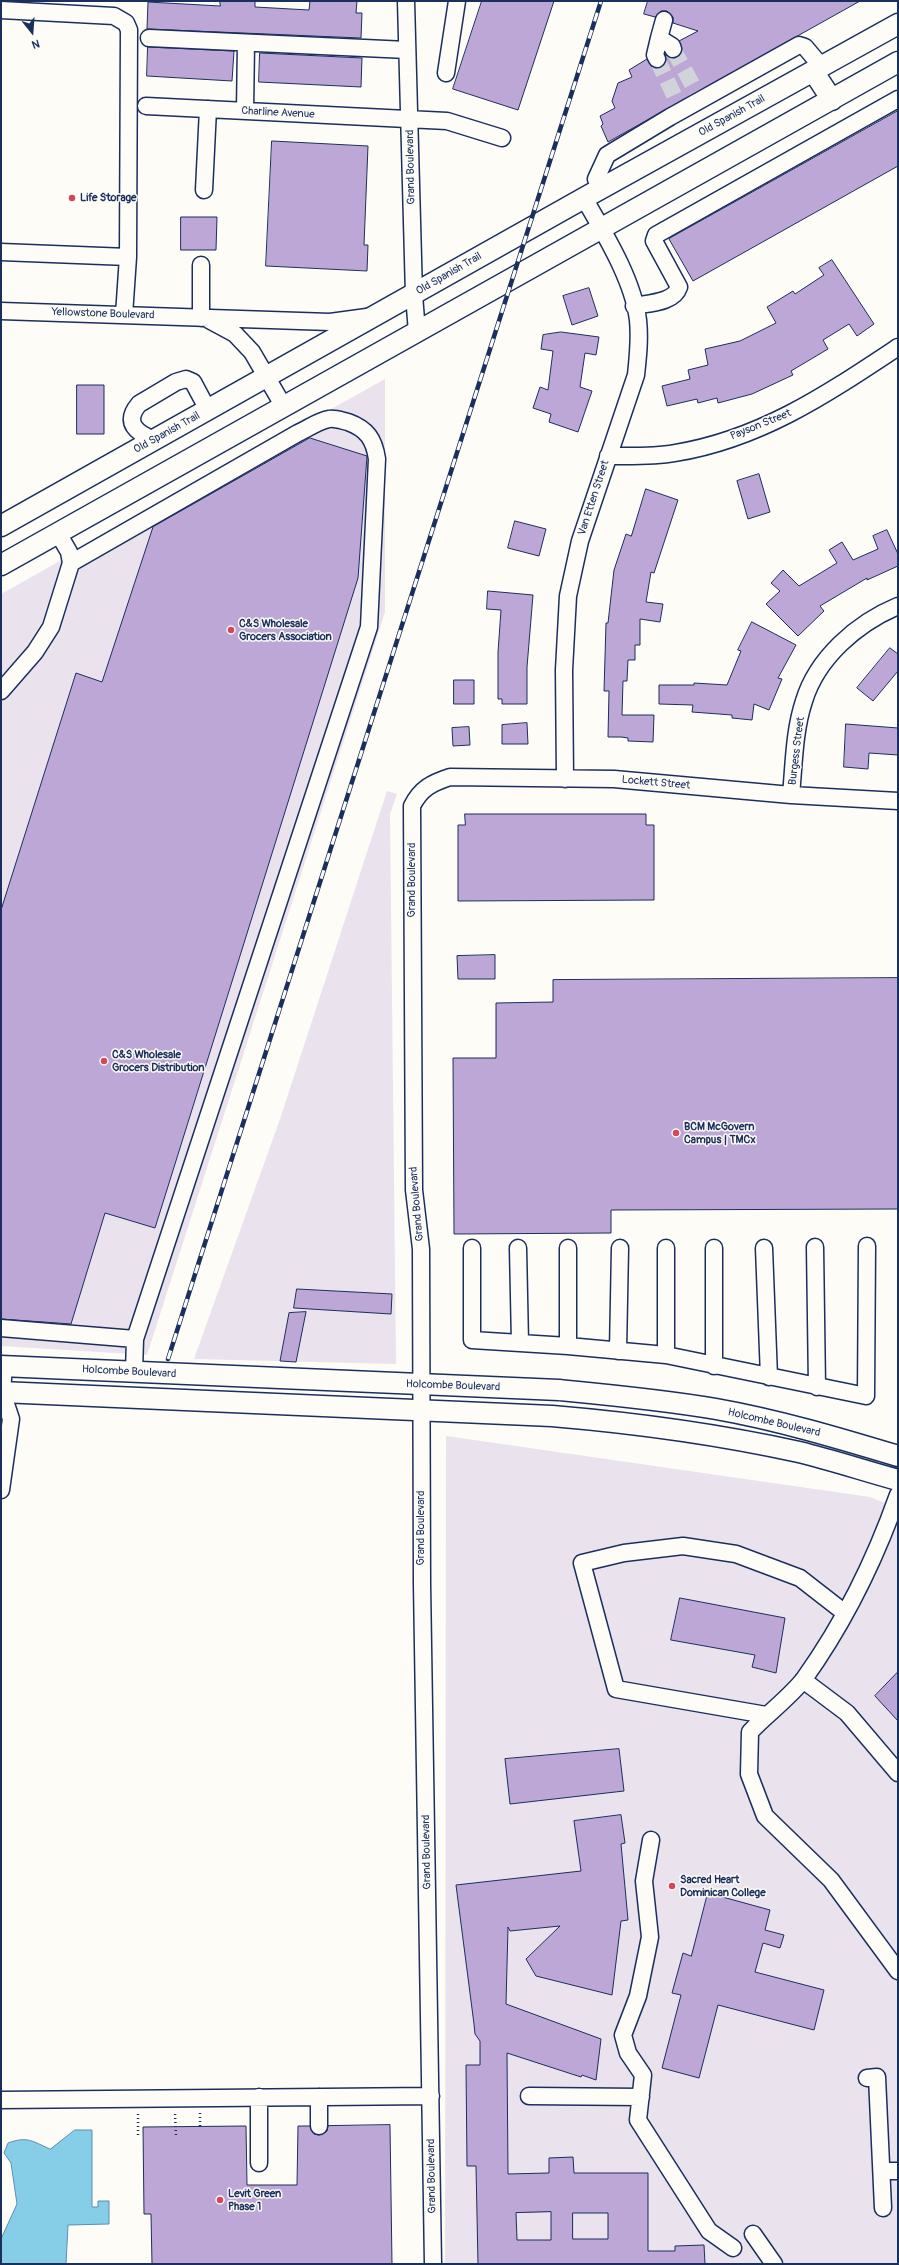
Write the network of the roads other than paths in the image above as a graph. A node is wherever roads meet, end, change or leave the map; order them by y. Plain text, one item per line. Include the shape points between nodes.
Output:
1 (406, 1) edge
2 (457, 1) edge
3 (1, 10) edge
4 (664, 20) dead end
5 (898, 24) edge
6 (149, 38) dead end
7 (659, 38) junction
8 (246, 43) junction
9 (673, 49) tunnel mouth
10 (407, 50) junction
11 (656, 59) tunnel mouth
12 (898, 62) edge
13 (817, 69) junction
14 (446, 73) dead end
15 (898, 98) edge
16 (832, 100) junction
17 (146, 106) dead end
18 (208, 109) junction
19 (245, 111) junction
20 (410, 120) junction
21 (502, 138) dead end
22 (204, 190) dead end
23 (592, 193) junction
24 (602, 229) junction
25 (1, 252) edge
26 (128, 257) junction
27 (201, 265) dead end
28 (414, 295) junction
29 (634, 306) junction
30 (1, 311) edge
31 (124, 315) junction
32 (374, 315) junction
33 (203, 318) junction
34 (417, 332) junction
35 (898, 347) edge
36 (266, 377) junction
37 (284, 406) junction
38 (208, 410) junction
39 (154, 440) junction
40 (608, 456) junction
41 (170, 470) junction
42 (1, 526) edge
43 (58, 533) junction
44 (71, 563) junction
45 (1, 565) edge
46 (898, 606) edge
47 (1, 691) edge
48 (565, 779) junction
49 (418, 794) joint
50 (791, 795) junction
51 (898, 801) edge
52 (867, 1246) dead end
53 (815, 1247) dead end
54 (472, 1248) dead end
55 (518, 1248) dead end
56 (568, 1248) dead end
57 (620, 1248) dead end
58 (666, 1248) dead end
59 (714, 1248) dead end
60 (764, 1248) dead end
61 (1, 1328) edge
62 (135, 1339) junction
63 (520, 1343) junction
64 (568, 1346) junction
65 (618, 1351) junction
66 (666, 1355) junction
67 (2, 1366) edge
68 (714, 1366) junction
69 (134, 1372) junction
70 (769, 1377) junction
71 (422, 1385) junction
72 (817, 1387) junction
73 (1, 1392) edge
74 (421, 1410) junction
75 (898, 1456) edge
76 (898, 1480) edge
77 (1, 1490) edge
78 (898, 1496) edge
79 (845, 1613) junction
80 (803, 1680) junction
81 (766, 1715) junction
82 (898, 1773) edge
83 (651, 1840) dead end
84 (898, 1971) edge
85 (866, 2078) dead end
86 (431, 2096) junction
87 (530, 2096) dead end
88 (259, 2097) junction
89 (319, 2097) junction
90 (641, 2097) junction
91 (1, 2100) edge
92 (319, 2126) dead end
93 (259, 2162) dead end
94 (882, 2170) junction
95 (898, 2171) edge
96 (883, 2208) dead end
97 (753, 2234) dead end
98 (733, 2248) dead end
99 (433, 2264) edge
100 (774, 2264) edge

1 - 10 street, Grand Boulevard
2 - 14 street
3 - 26 street via 114,16 126,23 129,30
4 - 7 street
5 - 13 main road, Old Spanish Trail
6 - 8 street
7 - 9 street
7 - 11 street
8 - 10 street
8 - 19 street
10 - 20 street, Grand Boulevard
12 - 16 main road
13 - 16 main road
13 - 23 main road, Old Spanish Trail
13 - 23 street via 806,47 799,45 681,109 607,154
15 - 29 street via 656,236 654,241 679,287 678,292 671,298
16 - 24 main road
17 - 18 street, Charline Avenue
18 - 19 street, Charline Avenue
18 - 22 street
19 - 20 street, Charline Avenue
20 - 21 street, Charline Avenue via 447,121
20 - 28 street, Grand Boulevard
23 - 24 street, Van Etten Street
23 - 28 main road, Old Spanish Trail
24 - 29 street, Van Etten Street via 630,288
24 - 34 main road
25 - 26 street
26 - 31 street
27 - 33 street
28 - 32 main road, Old Spanish Trail
28 - 34 street, Grand Boulevard
29 - 40 street, Van Etten Street via 638,320 639,351 636,375
30 - 31 street, Yellowstone Boulevard
31 - 33 street, Yellowstone Boulevard
32 - 33 street, Yellowstone Boulevard via 330,322
32 - 36 main road, Old Spanish Trail
33 - 36 street, Yellowstone Boulevard via 235,334 252,352
34 - 37 main road
35 - 40 street, Payson Street via 788,416 754,430 674,453
36 - 37 street, Yellowstone Boulevard
36 - 38 main road, Old Spanish Trail
37 - 41 main road
38 - 39 main road, Old Spanish Trail
38 - 39 street via 193,382 186,379 176,382 139,404 134,410 134,427 139,434
39 - 41 main road
39 - 42 main road, Old Spanish Trail
40 - 48 street, Van Etten Street via 580,541 568,596 564,670
41 - 43 main road
43 - 44 street via 69,552
43 - 45 main road
44 - 47 street via 51,627 35,652
44 - 62 street via 298,434 329,419 360,427 375,445 377,459 369,627
46 - 50 street, Burgess Street via 868,621 841,642 821,667 804,700 796,738
48 - 49 street, Lockett Street via 450,777 431,783
48 - 50 street, Lockett Street via 614,779
49 - 71 street, Grand Boulevard via 412,806 411,823 414,1190 421,1249
50 - 51 street, Lockett Street
52 - 72 street via 866,1396
53 - 72 street
54 - 63 street via 472,1340
55 - 63 street
56 - 64 street
57 - 65 street
58 - 66 street
59 - 68 street
60 - 70 street
61 - 62 street
62 - 69 street
63 - 64 street
64 - 65 street
65 - 66 street
66 - 68 street
67 - 69 main road, Holcombe Boulevard
67 - 73 street
68 - 70 street
69 - 71 main road, Holcombe Boulevard
70 - 72 street
71 - 74 street, Grand Boulevard
71 - 75 main road, Holcombe Boulevard via 559,1390 637,1398 716,1410 808,1429
73 - 74 main road, Holcombe Boulevard
73 - 77 street via 11,1419
74 - 76 main road, Holcombe Boulevard via 630,1422 800,1452
74 - 86 street, Grand Boulevard
78 - 79 street via 881,1544
79 - 80 street
79 - 81 street via 800,1578 736,1554 683,1546 624,1553 582,1563 616,1689
80 - 81 street
80 - 82 street via 847,1713
81 - 84 street via 750,1732 749,1774 765,1816 831,1880
83 - 90 street via 644,1881 650,1937 638,1996 623,2035 628,2053 643,2075
85 - 94 street via 877,2078
86 - 89 street
86 - 99 street, Grand Boulevard
87 - 90 street
88 - 89 street
88 - 91 street
88 - 93 street
89 - 92 street
90 - 98 street via 638,2120 709,2231
94 - 95 street
94 - 96 street
97 - 100 street

